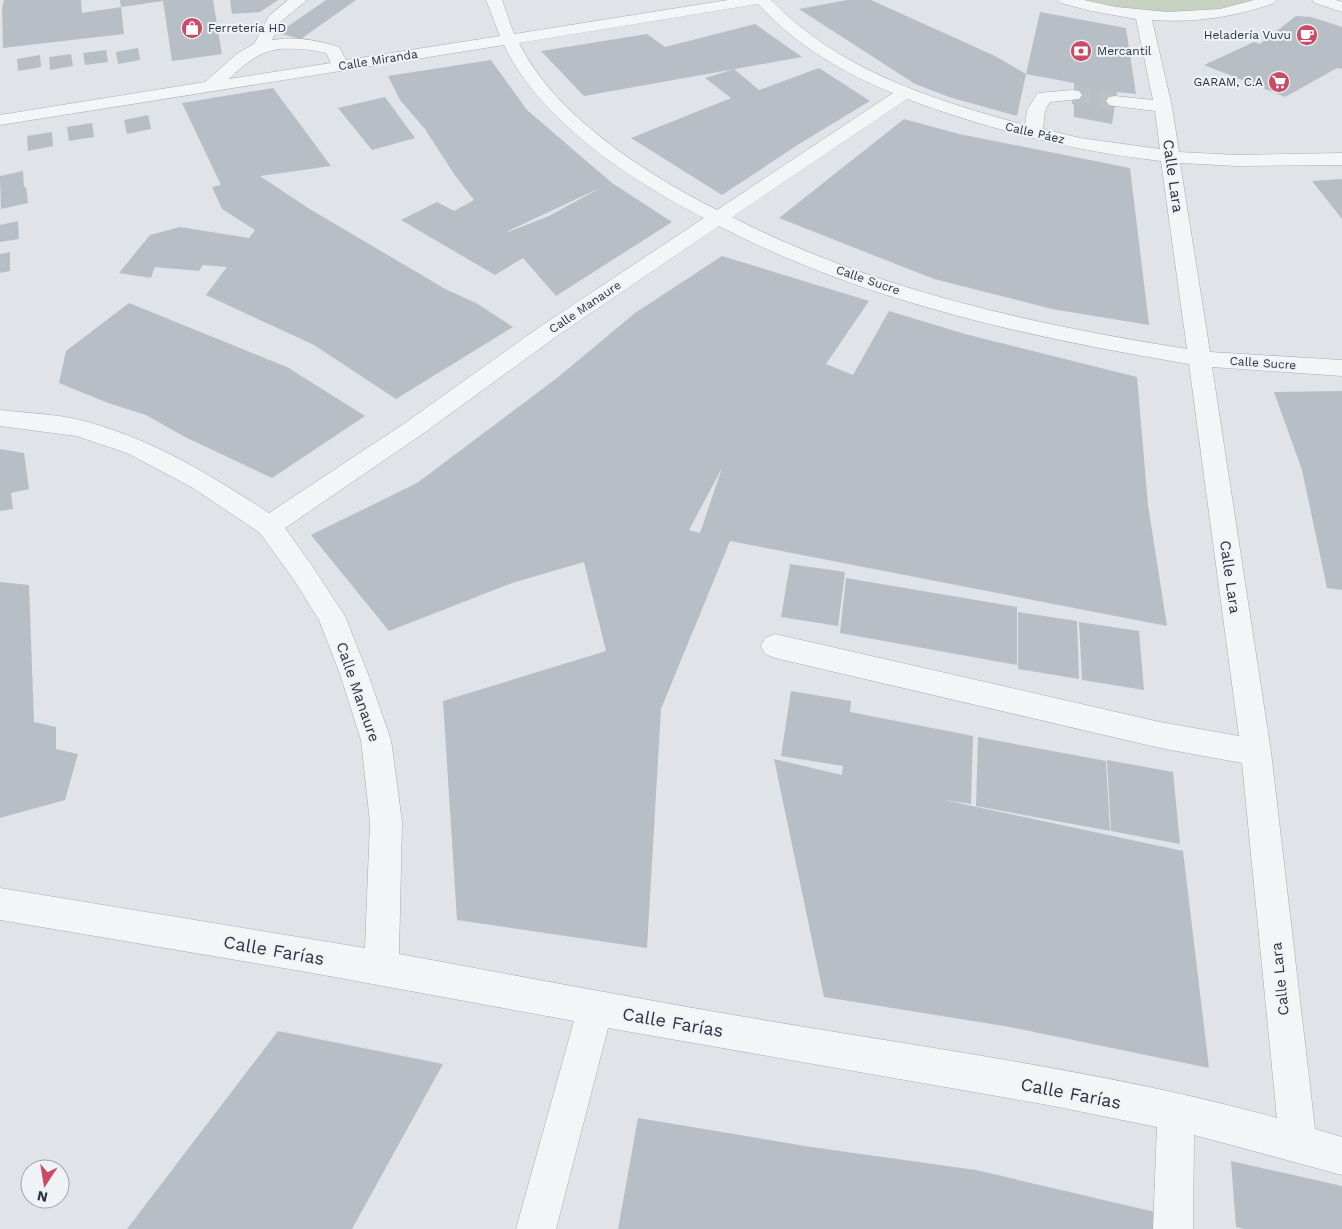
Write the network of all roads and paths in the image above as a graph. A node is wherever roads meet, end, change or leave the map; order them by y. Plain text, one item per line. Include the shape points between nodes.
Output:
1 (299, 0) edge
2 (494, 0) edge
3 (757, 0) edge
4 (762, 0) edge
5 (1066, 0) edge
6 (1269, 0) edge
7 (1320, 0) edge
8 (1342, 7) edge
9 (1143, 14) junction
10 (508, 39) junction
11 (261, 48) junction
12 (341, 66) junction
13 (210, 87) junction
14 (906, 93) junction
15 (1073, 95) tunnel mouth
16 (1116, 100) tunnel mouth
17 (1163, 107) junction
18 (0, 120) edge
19 (1033, 134) junction
20 (1170, 157) junction
21 (1342, 159) edge
22 (719, 218) junction
23 (1199, 359) junction
24 (1342, 368) edge
25 (0, 418) edge
26 (269, 526) junction
27 (775, 646) dead end
28 (1256, 752) junction
29 (0, 904) edge
30 (381, 969) junction
31 (595, 1009) junction
32 (1176, 1112) junction
33 (1298, 1142) junction
34 (1342, 1156) edge
35 (536, 1229) edge
36 (1173, 1229) edge

1 - 11 street via 282,10 269,24
2 - 10 street, Calle Sucre
3 - 10 street, Calle Miranda
4 - 14 street, Calle Páez via 777,18 830,57
5 - 9 street
6 - 9 street via 1230,12 1204,15
7 - 8 street
9 - 17 street, Calle Lara
10 - 12 street, Calle Miranda
10 - 22 street, Calle Sucre via 536,83 580,128 641,173
11 - 12 street via 274,44 317,44 333,50
11 - 13 street via 249,53
12 - 13 street, Calle Miranda
13 - 18 street, Calle Miranda
14 - 19 street, Calle Páez via 966,115
14 - 22 street, Calle Manaure
15 - 19 street via 1044,97 1036,110
16 - 17 street
17 - 20 street, Calle Lara
19 - 20 street, Calle Páez
20 - 21 street, Calle Páez via 1236,161
20 - 23 street, Calle Lara
22 - 23 street, Calle Sucre via 831,268 964,310 1037,328
22 - 26 street, Calle Manaure via 549,331 413,429
23 - 24 street, Calle Sucre
23 - 28 street, Calle Lara
25 - 26 street, Calle Manaure via 78,428 136,446 202,482
26 - 30 street, Calle Manaure via 331,616 376,740 386,822
27 - 28 street via 1160,735
28 - 33 street, Calle Lara
29 - 30 street, Calle Farías
30 - 31 street, Calle Farías
31 - 32 street, Calle Farías
31 - 35 street
32 - 33 street, Calle Farías
32 - 36 street
33 - 34 street, Calle Farías

